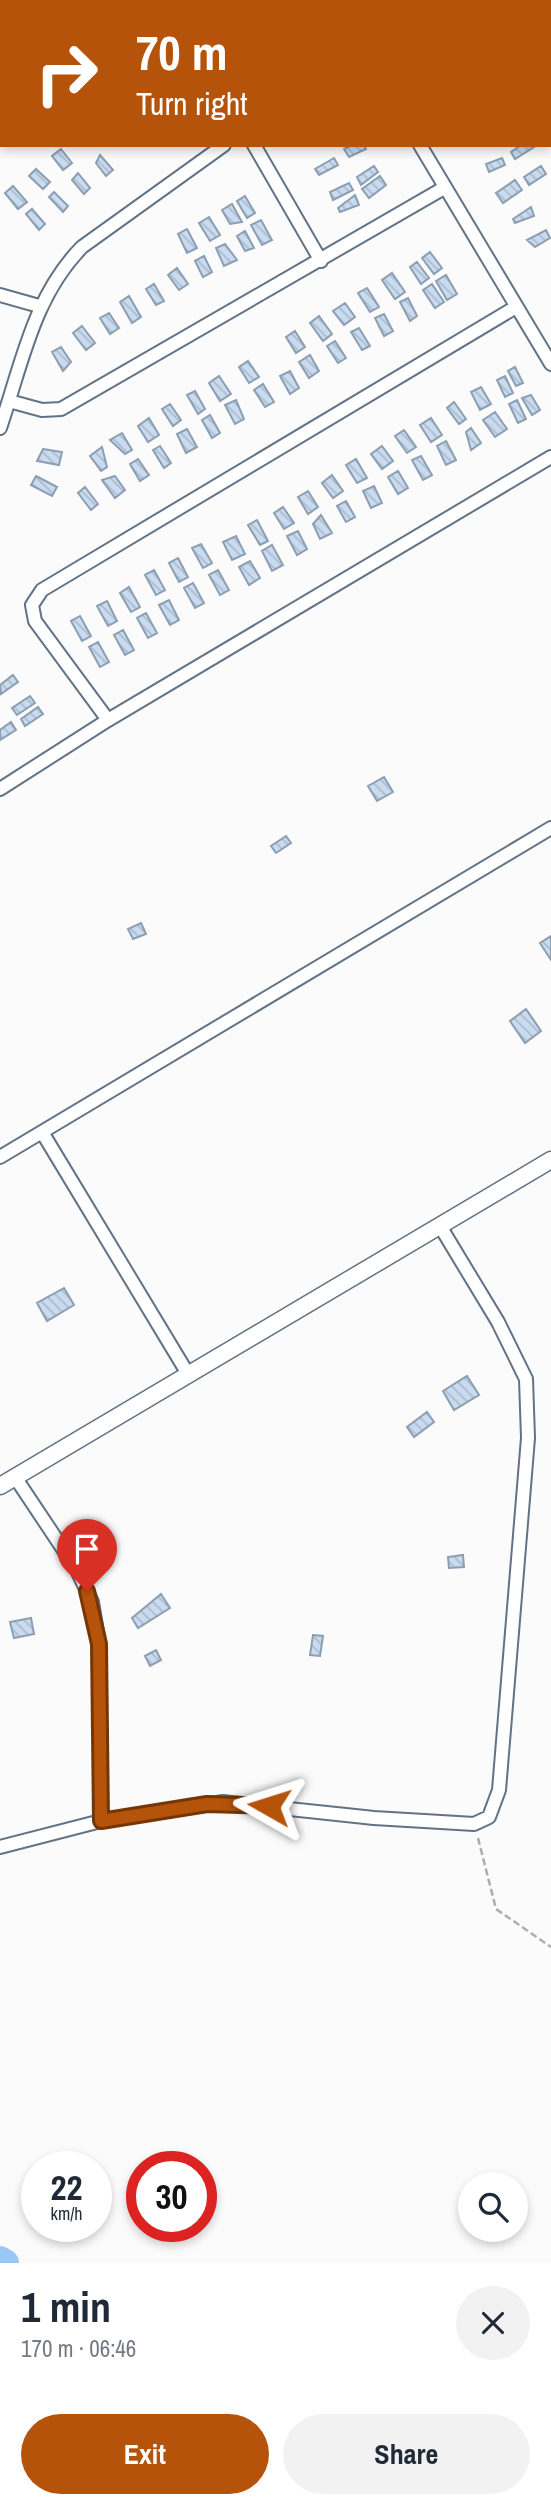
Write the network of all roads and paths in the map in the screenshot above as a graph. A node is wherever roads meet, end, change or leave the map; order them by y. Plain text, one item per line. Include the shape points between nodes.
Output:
1 (221, 147) edge
2 (255, 147) edge
3 (421, 147) edge
4 (444, 188) junction
5 (321, 261) junction
6 (0, 295) edge
7 (39, 306) junction
8 (516, 307) junction
9 (551, 364) edge
10 (9, 401) junction
11 (0, 428) edge
12 (551, 457) edge
13 (108, 720) junction
14 (0, 789) edge
15 (551, 828) edge
16 (41, 1132) junction
17 (0, 1157) edge
18 (551, 1160) edge
19 (440, 1226) junction
20 (188, 1374) junction
21 (15, 1477) junction
22 (0, 1486) edge
23 (101, 1821) junction
24 (474, 1824) junction
25 (0, 1847) edge
26 (551, 1947) edge

1 - 7 street via 82,247 62,267
2 - 5 street
3 - 4 street
4 - 5 street
4 - 8 street
5 - 10 street via 61,410
6 - 7 street
7 - 10 street
8 - 9 street
8 - 13 street via 42,590 32,605 35,621
10 - 11 street
12 - 13 street
13 - 14 street
15 - 16 street
16 - 17 street
16 - 20 street
18 - 19 street
19 - 20 street
19 - 24 street via 526,1379 528,1438 499,1790 489,1817
20 - 21 street
21 - 22 street
21 - 23 street via 77,1570 92,1602 99,1644
23 - 24 street via 223,1802
23 - 25 street
24 - 26 path via 496,1909

